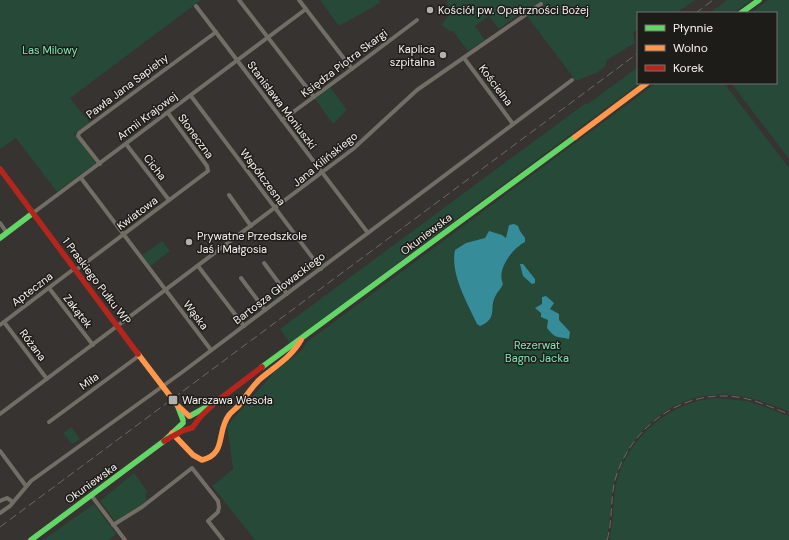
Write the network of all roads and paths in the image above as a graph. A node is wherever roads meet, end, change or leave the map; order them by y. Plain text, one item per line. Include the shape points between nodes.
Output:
1 (239, 0) edge
2 (299, 0) edge
3 (759, 0) edge
4 (541, 4) dead end
5 (196, 6) dead end
6 (306, 9) junction
7 (742, 12) edge
8 (417, 20) dead end
9 (216, 32) junction
10 (268, 38) junction
11 (464, 58) junction
12 (238, 61) junction
13 (352, 69) junction
14 (572, 80) dead end
15 (646, 84) edge
16 (191, 96) junction
17 (314, 97) junction
18 (168, 113) junction
19 (282, 120) junction
20 (513, 124) junction
21 (126, 144) junction
22 (100, 164) junction
23 (0, 169) edge
24 (208, 169) joint
25 (322, 173) junction
26 (80, 178) junction
27 (228, 195) dead end
28 (169, 200) junction
29 (276, 208) junction
30 (33, 213) junction
31 (0, 223) edge
32 (252, 226) junction
33 (7, 233) junction
34 (368, 234) junction
35 (123, 235) junction
36 (0, 238) edge
37 (264, 263) dead end
38 (198, 266) junction
39 (76, 269) junction
40 (321, 269) junction
41 (241, 278) dead end
42 (49, 288) junction
43 (166, 290) junction
44 (287, 294) junction
45 (265, 310) junction
46 (2, 323) edge
47 (118, 326) junction
48 (244, 326) junction
49 (302, 338) junction
50 (93, 345) junction
51 (211, 350) junction
52 (140, 355) junction
53 (47, 379) junction
54 (163, 386) junction
55 (217, 401) junction
56 (177, 405) junction
57 (0, 414) edge
58 (190, 416) junction
59 (49, 422) dead end
60 (183, 422) junction
61 (196, 422) junction
62 (188, 429) junction
63 (174, 434) junction
64 (0, 451) edge
65 (26, 486) junction
66 (91, 495) junction
67 (0, 501) edge
68 (13, 502) junction
69 (0, 513) edge
70 (114, 525) junction
71 (31, 540) edge
72 (125, 540) edge
73 (223, 540) edge

1 - 10 street
2 - 6 street
3 - 7 main road
4 - 11 street, Jana Kilińskiego
5 - 9 street, Stanisława Moniuszki
6 - 10 street, Armii Krajowej
6 - 13 street
8 - 13 street, Księdza Piotra Skargi
9 - 12 street, Stanisława Moniuszki
9 - 22 street, Pawła Jana Sapiehy via 79,134
10 - 12 street, Armii Krajowej
10 - 17 street
11 - 20 street, Kościelna
11 - 25 street, Jana Kilińskiego via 417,90 353,149
12 - 16 street, Armii Krajowej
12 - 19 street, Stanisława Moniuszki
13 - 17 street, Księdza Piotra Skargi
14 - 20 street, Bartosza Głowackiego
15 - 49 main road, Okuniewska
16 - 18 street, Armii Krajowej
16 - 29 street, Współczesna
17 - 19 street, Księdza Piotra Skargi
18 - 21 street, Armii Krajowej
18 - 24 street, Słoneczna
19 - 25 street, Stanisława Moniuszki
20 - 34 street, Bartosza Głowackiego
21 - 22 street, Armii Krajowej
21 - 28 street, Cicha
22 - 26 street, Armii Krajowej
23 - 30 main road, 1 Praskiego Pułku WP
24 - 28 street, Kwiatowa
25 - 29 street, Jana Kilińskiego
25 - 34 street, Stanisława Moniuszki
26 - 30 street, Armii Krajowej
26 - 35 street, Wąska
27 - 32 street
28 - 35 street, Kwiatowa
29 - 32 street, Jana Kilińskiego
29 - 40 street, Współczesna
30 - 33 main road, Armii Krajowej
30 - 39 main road, 1 Praskiego Pułku WP
31 - 33 street
32 - 38 street, Jana Kilińskiego
33 - 36 main road, Armii Krajowej
34 - 40 street, Bartosza Głowackiego
35 - 39 street, Kwiatowa
35 - 43 street, Wąska
37 - 44 street
38 - 43 street, Jana Kilińskiego
38 - 48 street
39 - 42 street, Apteczna
39 - 47 main road, 1 Praskiego Pułku WP
40 - 44 street, Bartosza Głowackiego
41 - 45 street
42 - 46 street, Apteczna
42 - 50 street, Zakątek
43 - 47 street, Jana Kilińskiego
43 - 51 street, Wąska
44 - 45 street, Bartosza Głowackiego
45 - 48 street, Bartosza Głowackiego
46 - 53 street, Różana
47 - 50 street, Jana Kilińskiego
47 - 52 main road, 1 Praskiego Pułku WP
48 - 51 street, Bartosza Głowackiego
49 - 55 main road, Okuniewska
49 - 63 main road via 295,351 254,385 227,417 222,429 220,446 212,456 205,460 197,457
50 - 53 street, Jana Kilińskiego
51 - 54 street, Bartosza Głowackiego
52 - 54 main road, 1 Praskiego Pułku WP
52 - 59 street, Miła
53 - 57 street, Jana Kilińskiego
54 - 56 main road, 1 Praskiego Pułku WP
54 - 65 street, Bartosza Głowackiego
55 - 58 main road, Okuniewska
55 - 61 main road, Okuniewska
56 - 58 main road, 1 Praskiego Pułku WP
56 - 60 main road, 1 Praskiego Pułku WP
58 - 60 main road, Okuniewska
58 - 61 main road, 1 Praskiego Pułku WP
60 - 62 main road, 1 Praskiego Pułku WP
60 - 63 main road, Okuniewska
61 - 62 main road, Okuniewska via 194,427
62 - 63 main road, Okuniewska
63 - 66 main road, Okuniewska
64 - 65 street
65 - 68 street, Bartosza Głowackiego
66 - 70 street
66 - 71 main road, Okuniewska
67 - 68 street via 7,498
68 - 69 street, Bartosza Głowackiego
70 - 72 street
70 - 73 street via 192,468 218,502 218,512 208,521

